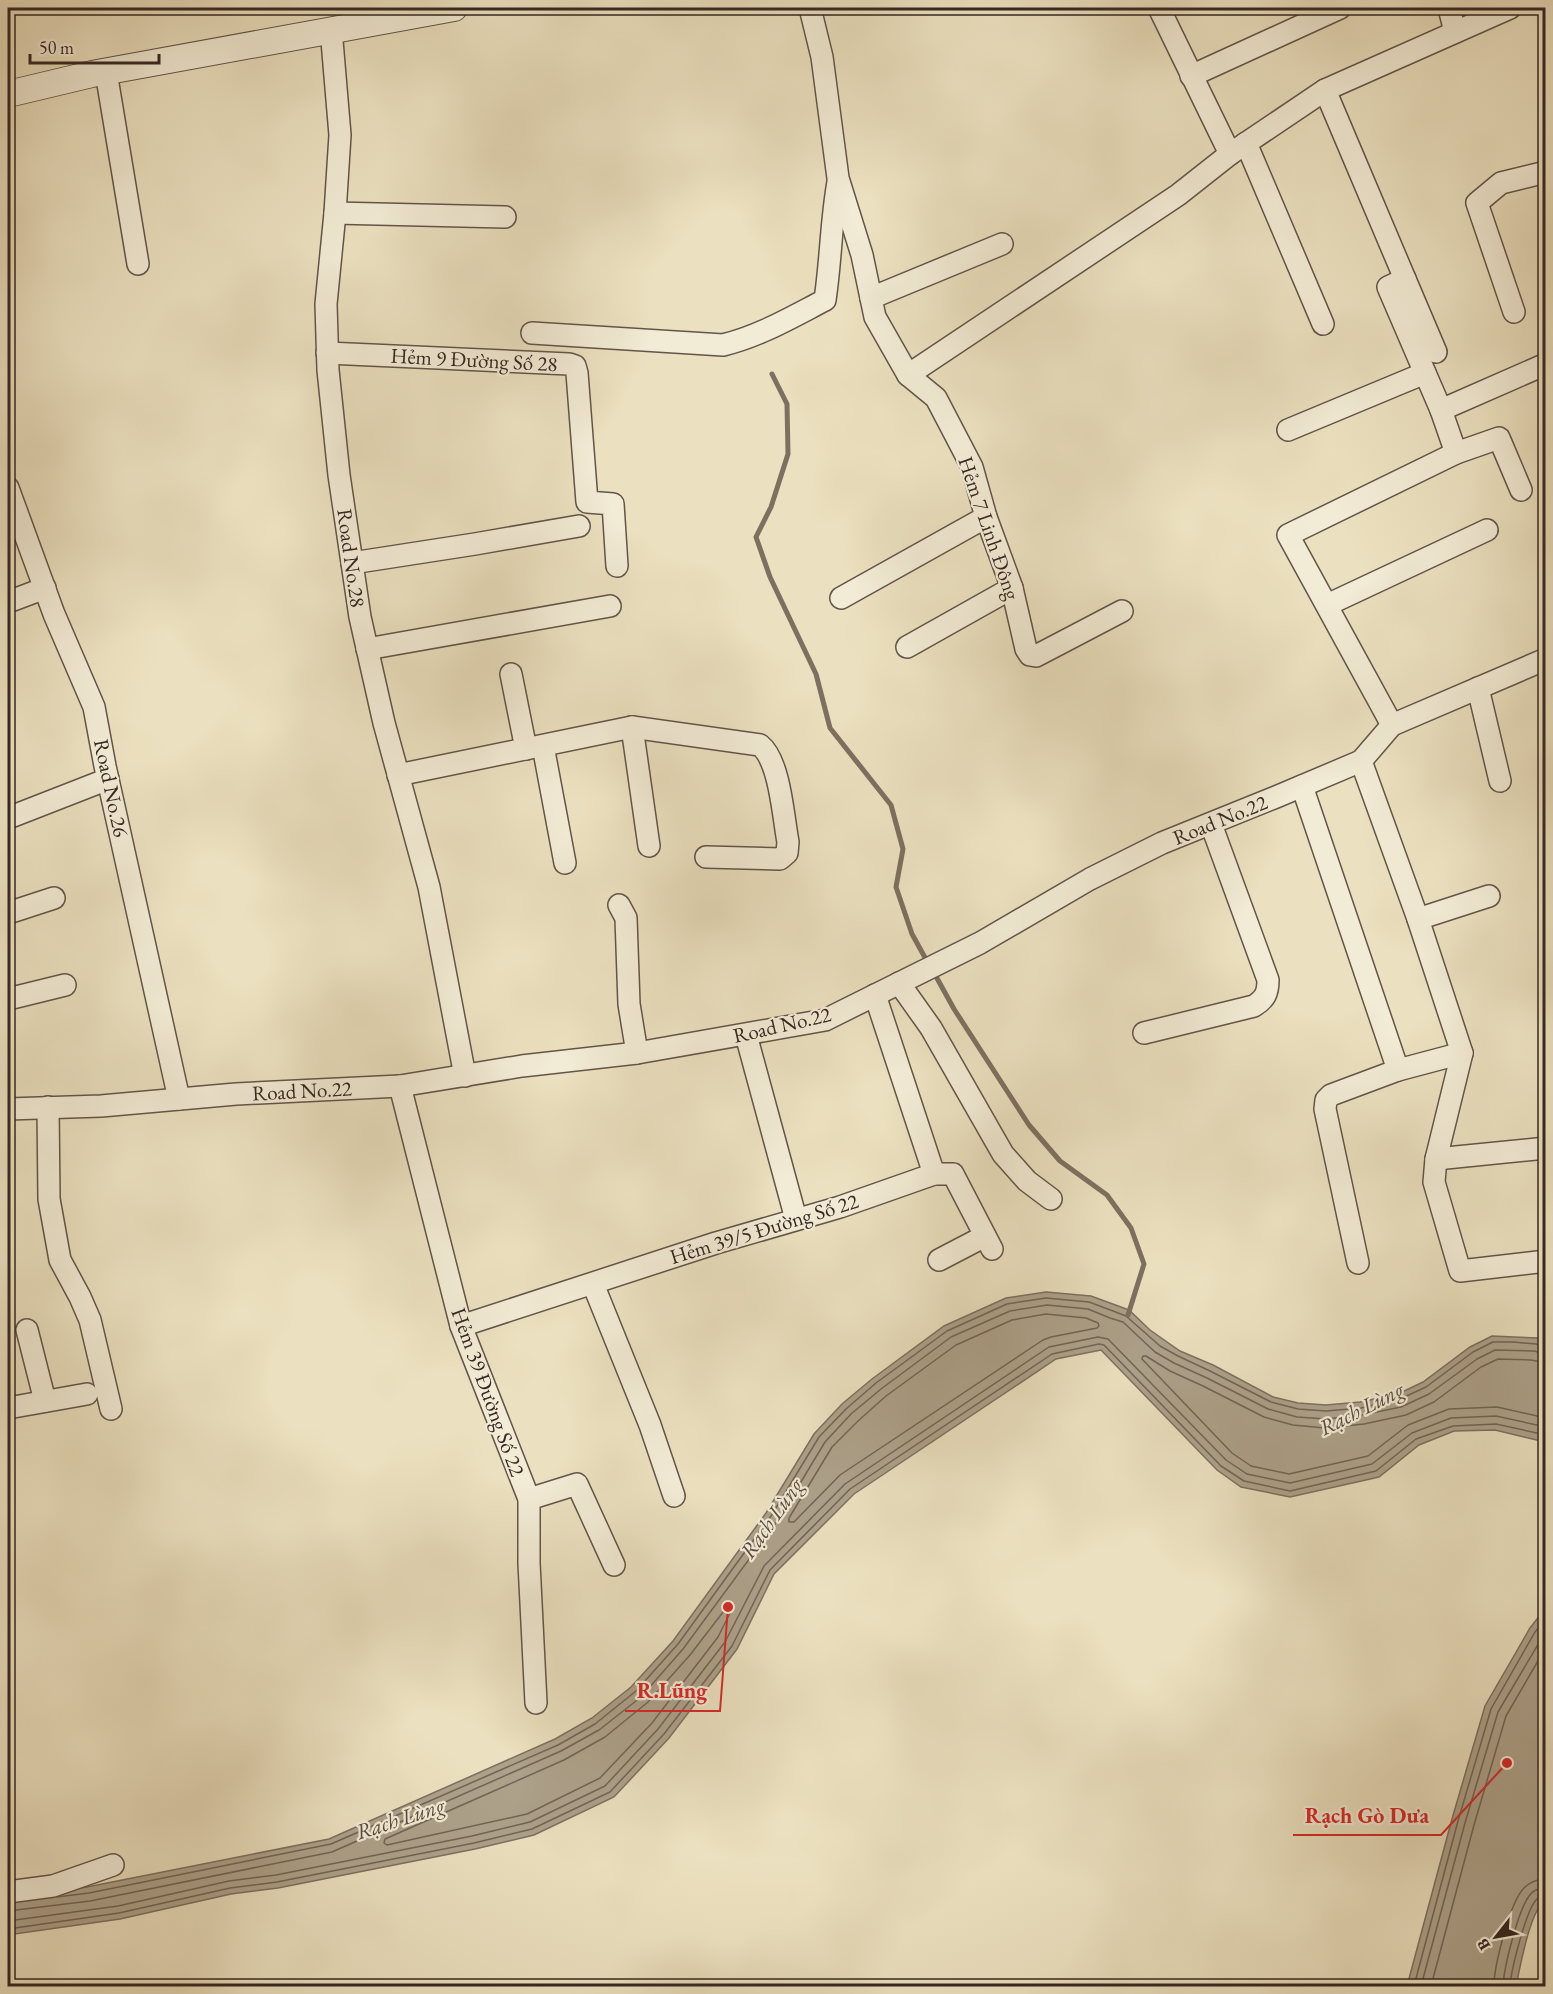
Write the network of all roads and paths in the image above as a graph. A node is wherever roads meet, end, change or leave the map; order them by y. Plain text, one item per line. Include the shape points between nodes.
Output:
1 (454, 8) edge
2 (810, 8) edge
3 (1159, 8) edge
4 (1340, 8) edge
5 (1449, 8) edge
6 (1509, 8) edge
7 (331, 29) junction
8 (1455, 32) junction
9 (106, 72) junction
10 (1191, 76) junction
11 (1325, 90) junction
12 (8, 94) edge
13 (1238, 148) junction
14 (1545, 172) edge
15 (838, 178) junction
16 (335, 213) junction
17 (505, 217) dead end
18 (1002, 244) dead end
19 (138, 264) dead end
20 (1405, 279) junction
21 (871, 298) junction
22 (1514, 312) dead end
23 (1323, 324) dead end
24 (532, 333) dead end
25 (1436, 352) dead end
26 (327, 353) junction
27 (1545, 364) edge
28 (1425, 372) junction
29 (908, 375) junction
30 (1441, 410) junction
31 (1288, 430) dead end
32 (1455, 453) junction
33 (8, 488) edge
34 (1521, 490) dead end
35 (986, 517) junction
36 (579, 526) dead end
37 (1487, 530) dead end
38 (352, 563) junction
39 (617, 566) dead end
40 (45, 588) junction
41 (1012, 588) junction
42 (841, 598) dead end
43 (8, 602) edge
44 (1327, 605) junction
45 (610, 606) dead end
46 (1122, 611) dead end
47 (907, 647) dead end
48 (367, 649) junction
49 (1545, 659) edge
50 (511, 674) dead end
51 (1478, 688) junction
52 (1392, 725) junction
53 (632, 727) junction
54 (534, 747) junction
55 (1361, 760) junction
56 (398, 775) junction
57 (108, 779) junction
58 (1500, 781) dead end
59 (1302, 786) junction
60 (8, 818) edge
61 (1211, 824) junction
62 (650, 846) dead end
63 (706, 857) dead end
64 (565, 863) dead end
65 (1489, 896) dead end
66 (54, 898) dead end
67 (619, 905) dead end
68 (8, 913) edge
69 (1418, 919) junction
70 (906, 980) junction
71 (65, 985) dead end
72 (875, 994) junction
73 (8, 999) edge
74 (1144, 1033) dead end
75 (746, 1035) junction
76 (637, 1053) junction
77 (1462, 1053) junction
78 (1398, 1070) junction
79 (465, 1076) junction
80 (400, 1086) junction
81 (179, 1099) junction
82 (8, 1107) edge
83 (48, 1107) junction
84 (1545, 1148) edge
85 (1436, 1158) junction
86 (934, 1174) junction
87 (1051, 1199) dead end
88 (796, 1219) junction
89 (939, 1260) dead end
90 (1545, 1261) edge
91 (1358, 1263) dead end
92 (593, 1284) junction
93 (461, 1326) junction
94 (27, 1330) dead end
95 (87, 1394) dead end
96 (45, 1401) junction
97 (8, 1408) edge
98 (111, 1409) dead end
99 (674, 1496) dead end
100 (529, 1499) junction
101 (614, 1565) dead end
102 (536, 1703) dead end
103 (113, 1865) dead end
104 (8, 1892) edge

1 - 7 street
2 - 15 street, Hẻm 7 Linh Đông via 822,57
3 - 10 street
4 - 10 street
5 - 8 street
6 - 8 street
7 - 9 street
7 - 16 street, Road No.28 via 340,135
8 - 11 street
9 - 12 street
9 - 19 street
10 - 13 street
11 - 13 street
11 - 20 street
13 - 23 street
13 - 29 street via 1178,195
14 - 22 street via 1501,183 1477,203
15 - 21 street, Hẻm 7 Linh Đông
15 - 24 street via 825,300 782,322 723,345
16 - 17 street
16 - 26 street, Road No.28 via 326,304
18 - 21 street
20 - 25 street
20 - 28 street via 1389,287
21 - 29 street, Hẻm 7 Linh Đông via 875,317
26 - 38 street, Road No.28
26 - 39 street, Hẻm 9 Đường Số 28 via 574,366 587,502 613,504
27 - 30 street
28 - 30 street
28 - 31 street
29 - 35 street, Hẻm 7 Linh Đông via 936,398 972,467
30 - 32 street
32 - 34 street via 1498,438
32 - 44 street via 1287,535
33 - 40 street, Road No.26
35 - 41 street, Hẻm 7 Linh Đông
35 - 42 street
36 - 38 street
37 - 44 street
38 - 48 street, Road No.28
40 - 43 street
40 - 57 street, Road No.26 via 94,707
41 - 46 street, Hẻm 7 Linh Đông via 1030,656
41 - 47 street
44 - 52 street
45 - 48 street
48 - 56 street, Road No.28
49 - 51 street, Road No.22
50 - 54 street
51 - 52 street, Road No.22
51 - 58 street
52 - 55 street, Road No.22
53 - 54 street
53 - 62 street
53 - 63 street via 760,745 766,750 774,766 787,853 780,859
54 - 56 street
54 - 64 street
55 - 59 street, Road No.22
55 - 69 street
56 - 79 street, Road No.28 via 429,887
57 - 60 street
57 - 81 street, Road No.26
59 - 61 street, Road No.22
59 - 78 street
61 - 70 street, Road No.22 via 1090,879 980,943
61 - 74 street via 1268,980 1268,991 1254,1006
65 - 69 street
66 - 68 street
67 - 76 street via 626,918 629,1004
69 - 77 street
70 - 72 street, Road No.22
70 - 87 street via 1003,1154
71 - 73 street
72 - 75 street, Road No.22 via 825,1020
72 - 86 street
75 - 76 street, Road No.22
75 - 88 street
76 - 79 street, Road No.22
77 - 78 street
77 - 85 street
78 - 91 street via 1331,1095 1325,1102
79 - 80 street, Road No.22
80 - 81 street, Road No.22
80 - 93 street, Hẻm 39 Đường Số 22
81 - 83 street, Road No.22
82 - 83 street, Road No.22
83 - 98 street via 49,1199 60,1260 90,1320
84 - 85 street
85 - 90 street via 1434,1182 1460,1271
86 - 88 street, Hẻm 39/5 Đường Số 22
86 - 89 street via 953,1174 989,1243
88 - 92 street, Hẻm 39/5 Đường Số 22
92 - 93 street, Hẻm 39/5 Đường Số 22
92 - 99 street
93 - 100 street, Hẻm 39 Đường Số 22
94 - 96 street
95 - 96 street
96 - 97 street
100 - 101 street via 577,1484
100 - 102 street, Hẻm 39 Đường Số 22
103 - 104 street via 53,1886

